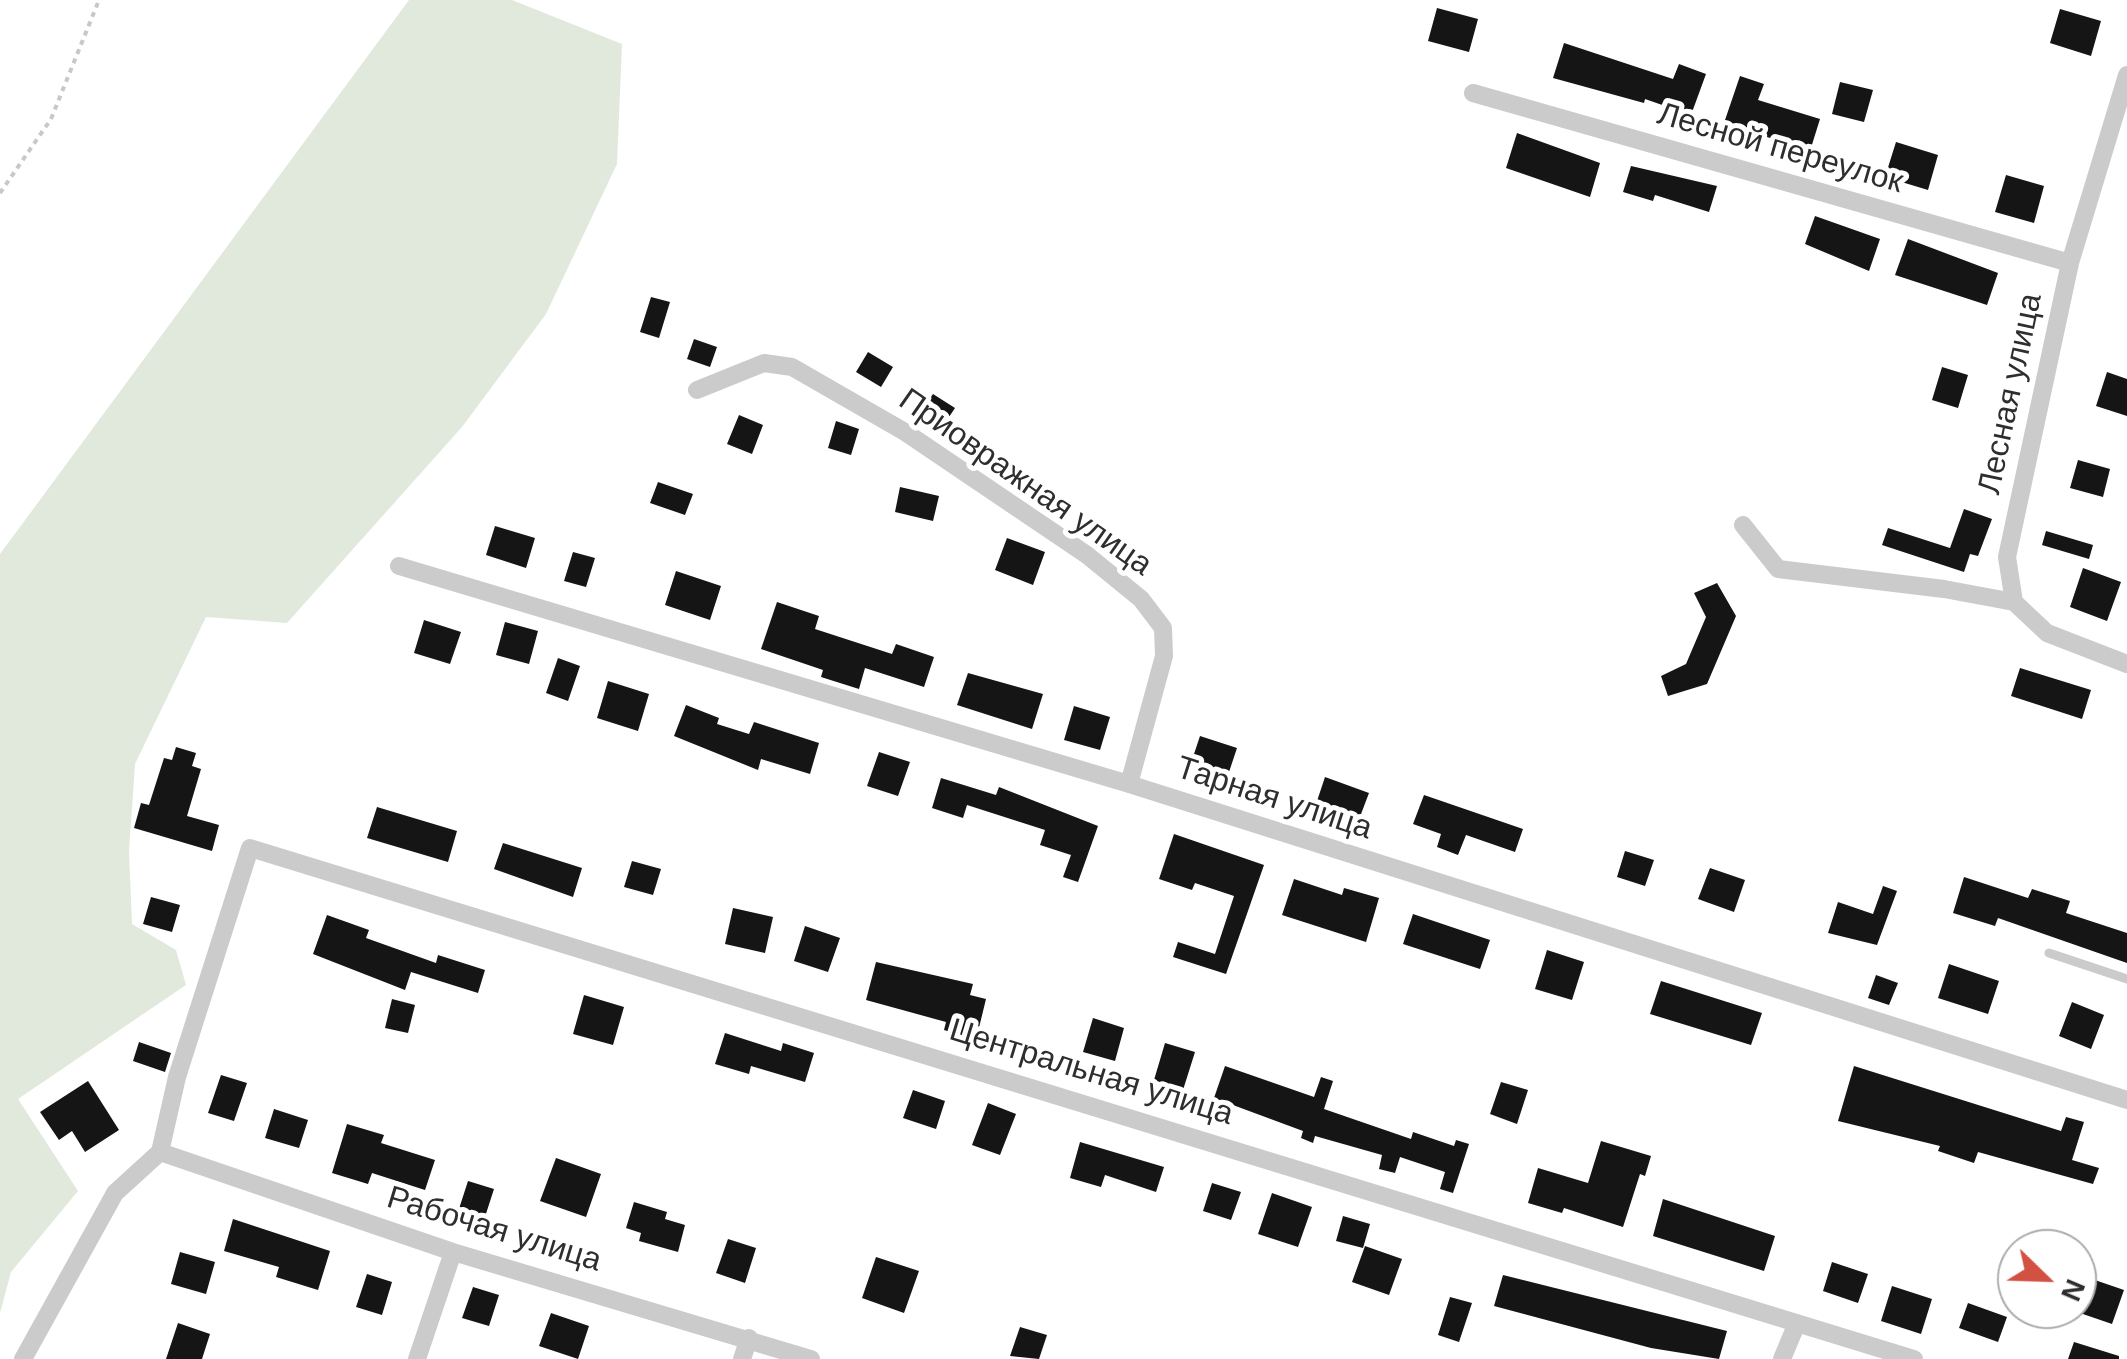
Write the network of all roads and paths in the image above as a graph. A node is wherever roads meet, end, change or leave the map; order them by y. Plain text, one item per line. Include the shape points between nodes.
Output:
1 (99, 0) edge
2 (2127, 75) edge
3 (1473, 92) dead end
4 (0, 193) edge
5 (2070, 263) junction
6 (698, 390) dead end
7 (1744, 525) dead end
8 (399, 566) dead end
9 (2014, 602) junction
10 (2127, 664) edge
11 (1129, 784) junction
12 (2049, 953) dead end
13 (2127, 979) edge
14 (2127, 1100) edge
15 (160, 1152) junction
16 (454, 1252) junction
17 (1796, 1323) junction
18 (748, 1338) junction
19 (23, 1359) edge
20 (416, 1359) edge
21 (742, 1359) edge
22 (811, 1359) edge
23 (1782, 1359) edge
24 (1914, 1359) edge

1 - 4 path via 50,119
2 - 5 street, Лесная улица
3 - 5 street, Лесной переулок
5 - 9 street, Лесная улица via 2008,557
6 - 11 street, Приовражная улица via 764,363 792,368 906,432 1142,599 1162,628 1164,656
7 - 9 street via 1778,569
8 - 11 street, Тарная улица
9 - 10 street via 2047,634
11 - 14 street, Тарная улица
12 - 13 lane
15 - 16 street, Рабочая улица
15 - 17 street, Центральная улица via 176,1077 250,848
15 - 19 street via 115,1193
16 - 18 street, Рабочая улица
16 - 20 street
17 - 23 street
17 - 24 street, Центральная улица
18 - 21 street
18 - 22 street, Рабочая улица

